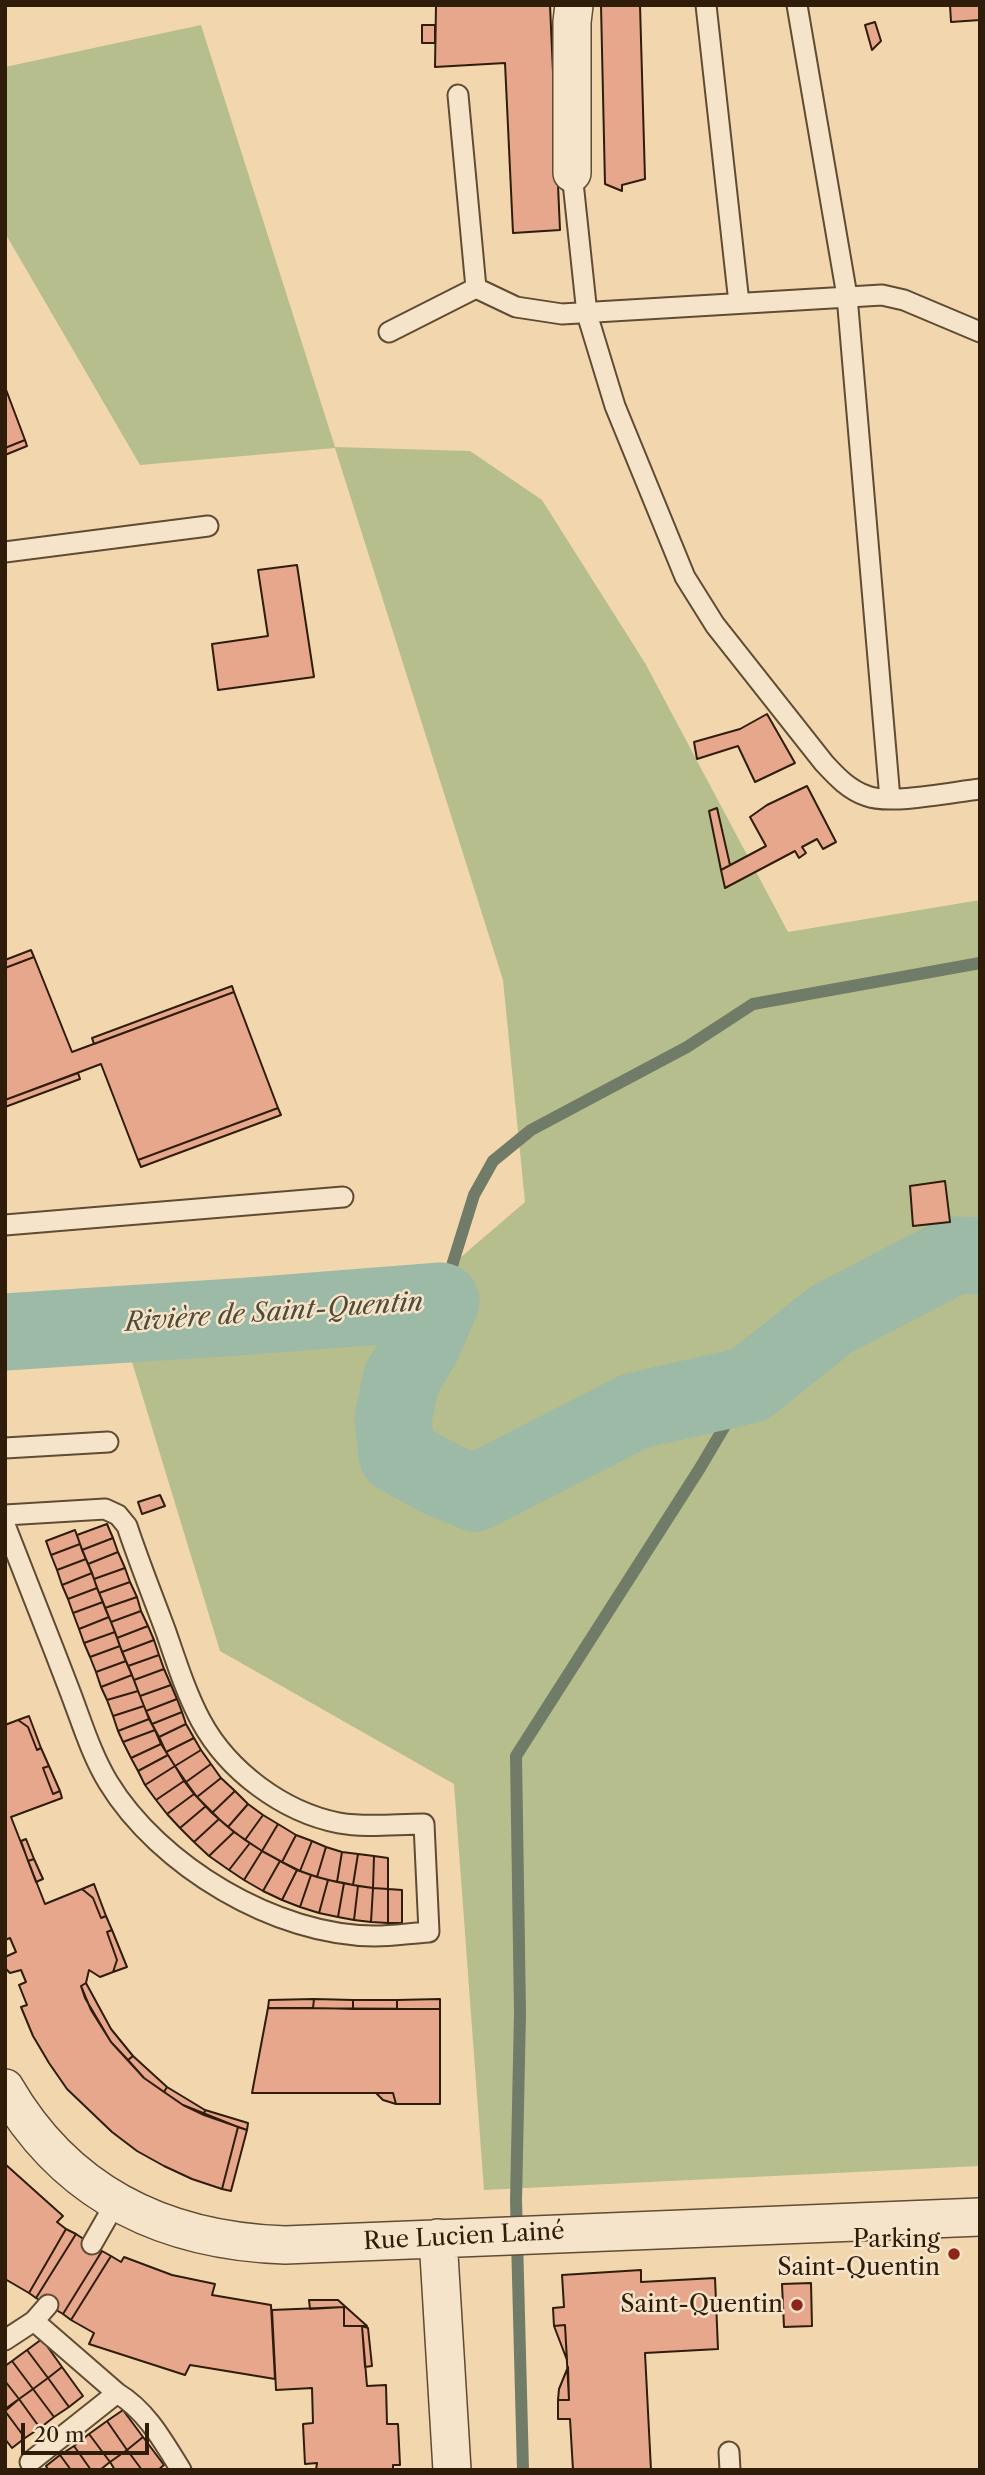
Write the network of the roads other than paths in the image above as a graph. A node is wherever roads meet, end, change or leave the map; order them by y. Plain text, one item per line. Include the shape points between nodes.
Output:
1 (574, 5) edge
2 (706, 5) edge
3 (797, 5) edge
4 (458, 95) dead end
5 (572, 173) joint
6 (476, 288) junction
7 (847, 296) junction
8 (739, 303) junction
9 (587, 314) junction
10 (389, 331) dead end
11 (980, 332) edge
12 (208, 526) dead end
13 (5, 552) edge
14 (980, 789) edge
15 (890, 799) junction
16 (343, 1197) dead end
17 (5, 1225) edge
18 (108, 1443) dead end
19 (5, 1448) edge
20 (5, 1515) edge
21 (5, 1525) edge
22 (5, 2088) edge
23 (116, 2202) junction
24 (980, 2217) edge
25 (438, 2238) junction
26 (92, 2244) dead end
27 (48, 2305) dead end
28 (34, 2320) junction
29 (5, 2340) edge
30 (117, 2393) junction
31 (30, 2462) dead end
32 (181, 2470) edge
33 (452, 2470) edge

1 - 5 street
2 - 8 lane
3 - 7 lane
4 - 6 lane
5 - 9 lane
6 - 9 lane via 516,306
6 - 10 lane
7 - 8 lane
7 - 11 lane via 904,300
7 - 15 lane
8 - 9 lane
9 - 15 lane via 619,416 685,577 700,602 838,779 870,797
12 - 13 lane
14 - 15 lane
16 - 17 lane
18 - 19 lane
20 - 21 lane via 105,1509 118,1515 127,1527 200,1719 234,1763 257,1785 312,1815 339,1823 424,1824 429,1932 374,1936 304,1926 206,1880 161,1844 124,1804 97,1761
22 - 23 street, Rue Lucien Lainé via 59,2158
23 - 25 street, Rue Lucien Lainé via 175,2228 231,2241 285,2245
23 - 26 lane
24 - 25 street, Rue Lucien Lainé
25 - 33 street
27 - 28 lane
28 - 29 lane
28 - 30 lane
30 - 31 lane
30 - 32 lane via 152,2425

